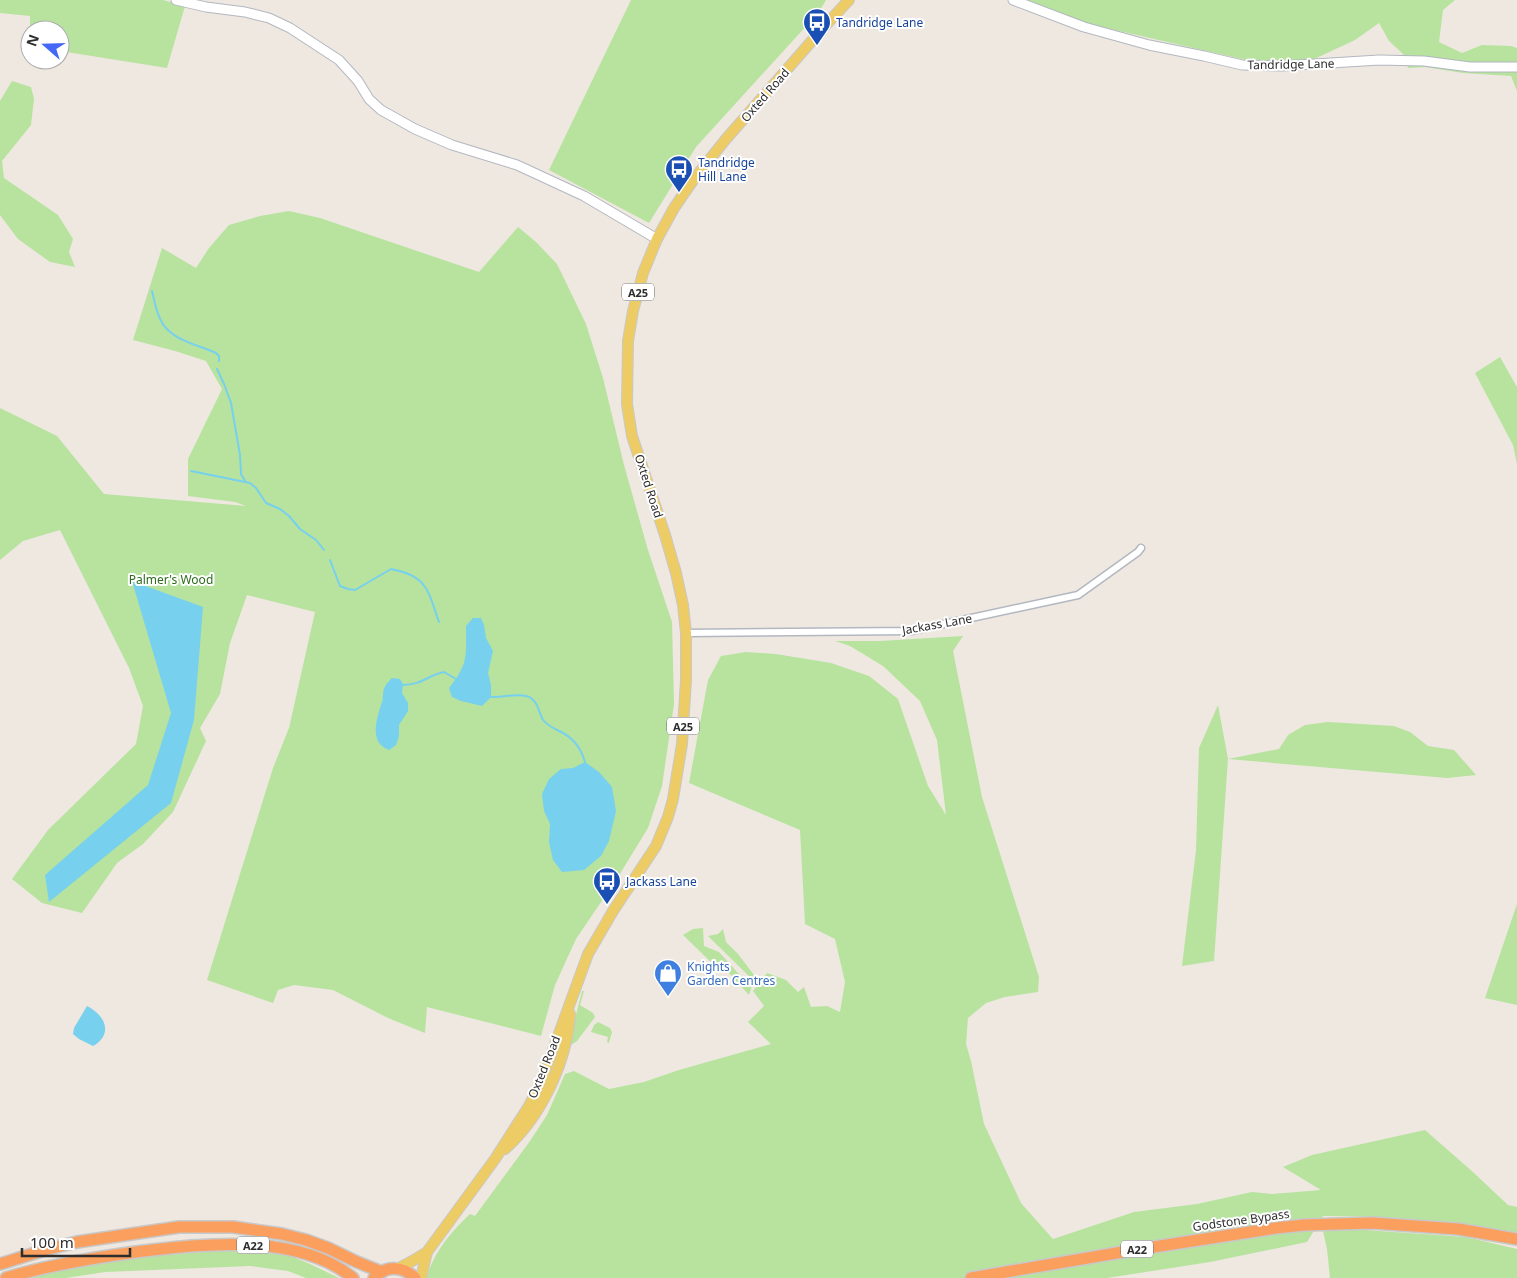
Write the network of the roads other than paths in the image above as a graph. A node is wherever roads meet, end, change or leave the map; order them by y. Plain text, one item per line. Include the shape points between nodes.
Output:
1 (176, 0) edge
2 (849, 0) edge
3 (856, 0) edge
4 (1013, 0) edge
5 (840, 10) junction
6 (1517, 67) edge
7 (657, 239) junction
8 (1141, 548) dead end
9 (686, 633) junction
10 (1517, 1239) edge
11 (427, 1252) junction
12 (0, 1264) edge
13 (397, 1269) junction
14 (378, 1275) edge
15 (6, 1278) edge
16 (353, 1278) edge
17 (415, 1278) edge
18 (421, 1278) edge
19 (971, 1278) edge

1 - 7 street via 245,12 290,28 339,60 380,110 452,145 517,165 584,196
2 - 5 main road, Oxted Road / A25
3 - 5 main road, Oxted Road / A25
4 - 6 street, Tandridge Lane via 1084,27 1242,65 1378,60
5 - 7 main road, Oxted Road / A25 via 694,179
7 - 9 main road, Oxted Road / A25 via 633,310 628,341 627,404 632,436 676,573
8 - 9 street, Jackass Lane via 1078,595 911,631
9 - 11 main road, Oxted Road / A25 via 682,744 673,799 656,846 592,947 571,1003 563,1050 552,1083 540,1105 518,1138 498,1154
10 - 19 highway, Godstone Bypass / A22 via 1372,1222 1304,1225
11 - 13 main road, Oxted Road / A25
11 - 18 main road, Oxted Road / A25
12 - 14 highway, A22 via 77,1242 179,1227 233,1227 306,1240 357,1262
13 - 14 highway
13 - 17 highway
15 - 16 highway, A22 via 89,1259 181,1246 223,1245 267,1246 304,1253 322,1259

